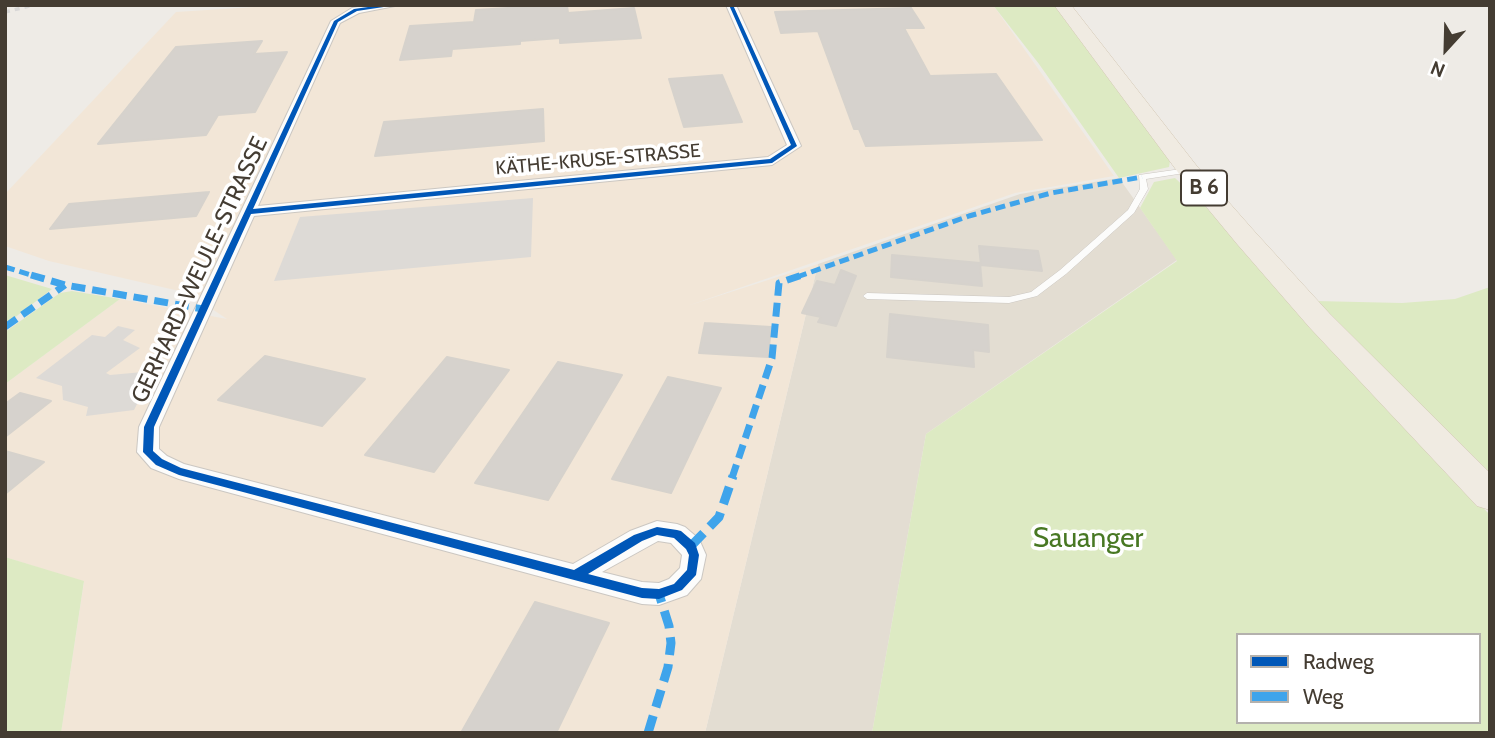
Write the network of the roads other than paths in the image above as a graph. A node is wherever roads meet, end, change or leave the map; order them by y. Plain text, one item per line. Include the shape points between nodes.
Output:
1 (395, 5) edge
2 (731, 5) edge
3 (1062, 5) edge
4 (1188, 170) junction
5 (247, 212) junction
6 (867, 296) dead end
7 (1490, 496) edge
8 (578, 574) dead end

1 - 5 street, GERHARD-WEULE-STRASSE via 361,9 336,21
2 - 5 street, KÄTHE-KRUSE-STRASSE via 794,146 772,161
3 - 4 main road, B 6
4 - 6 lane via 1142,177 1144,188 1131,211 1034,294 1009,300
4 - 7 main road, B 6 via 1320,321
5 - 8 street, GERHARD-WEULE-STRASSE via 149,428 148,452 179,471

